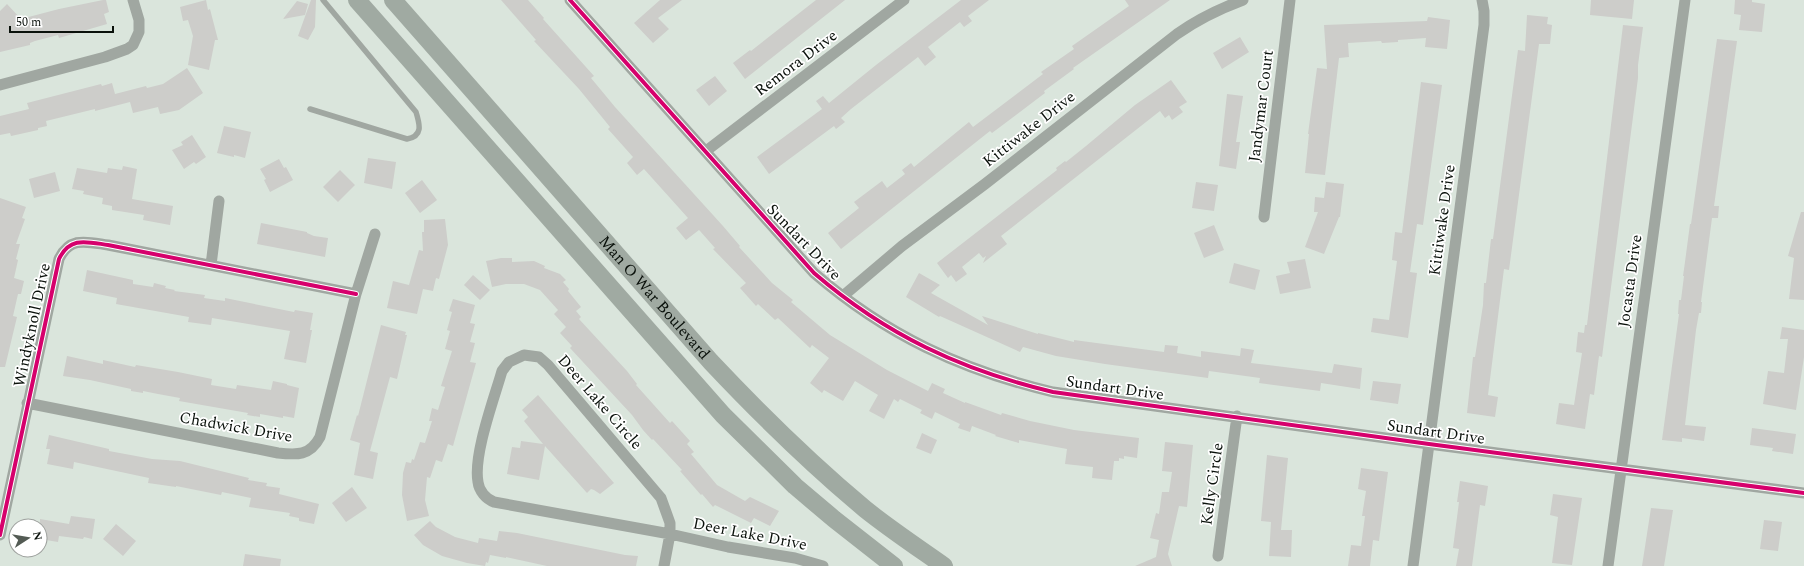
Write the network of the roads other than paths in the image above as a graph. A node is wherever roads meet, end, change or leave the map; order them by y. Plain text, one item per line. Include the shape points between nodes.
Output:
1 (133, 0) edge
2 (323, 0) edge
3 (357, 0) edge
4 (394, 0) edge
5 (904, 0) edge
6 (1242, 0) edge
7 (1290, 0) edge
8 (1482, 0) edge
9 (1685, 0) edge
10 (576, 2) edge
11 (0, 84) edge
12 (310, 109) dead end
13 (706, 151) junction
14 (220, 200) dead end
15 (1264, 217) dead end
16 (375, 234) dead end
17 (211, 265) junction
18 (356, 294) junction
19 (842, 296) junction
20 (27, 403) junction
21 (1237, 416) junction
22 (1429, 444) junction
23 (1621, 469) junction
24 (1804, 493) edge
25 (670, 534) junction
26 (0, 535) edge
27 (1218, 556) dead end
28 (664, 566) edge
29 (823, 566) edge
30 (894, 566) edge
31 (944, 566) edge
32 (1413, 566) edge
33 (1608, 566) edge

1 - 11 street via 139,20 139,32 133,45 127,49
2 - 12 lane via 416,112 420,124 418,134 414,138 406,139
3 - 30 main road, Man O War Boulevard via 723,415 795,486
4 - 31 main road, Man O War Boulevard via 711,362 763,417 866,510
5 - 13 street, Remora Drive
6 - 19 street, Kittiwake Drive via 1215,10 1177,34 907,242
7 - 15 street, Jandymar Court
8 - 22 street, Kittiwake Drive via 1484,25
9 - 23 street, Jocasta Drive
10 - 13 street, Sundart Drive
13 - 19 street, Sundart Drive via 796,254
14 - 17 street
16 - 18 street, Chadwick Drive
17 - 18 street, Windyknoll Drive
17 - 20 street, Windyknoll Drive via 81,241 68,246 59,259
18 - 20 street, Chadwick Drive via 320,437 309,451 278,453
19 - 21 street, Sundart Drive via 885,326 922,346 992,376 1053,392
20 - 26 street, Windyknoll Drive
21 - 22 street, Sundart Drive
21 - 27 street, Kelly Circle
22 - 23 street, Sundart Drive
22 - 32 street, Kittiwake Drive
23 - 24 street, Sundart Drive
23 - 33 street, Jocasta Drive
25 - 25 street, Deer Lake Circle via 489,500 480,490 477,466 502,371 509,362 524,354 539,357 548,365 661,498 670,523
25 - 28 street, Deer Lake Circle
25 - 29 street, Deer Lake Drive via 795,558

